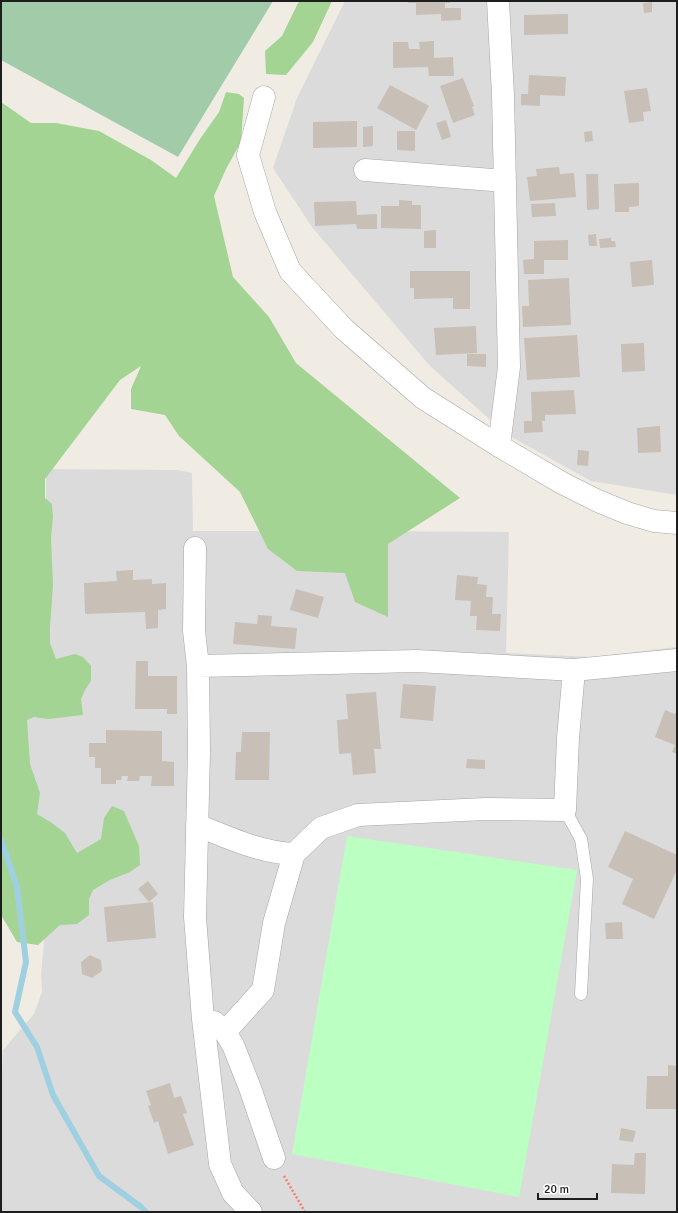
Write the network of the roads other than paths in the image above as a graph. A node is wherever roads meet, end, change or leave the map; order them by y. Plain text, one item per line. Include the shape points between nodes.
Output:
1 (498, 1) edge
2 (264, 97) dead end
3 (366, 170) dead end
4 (505, 181) junction
5 (499, 446) junction
6 (677, 523) edge
7 (195, 548) dead end
8 (677, 660) edge
9 (198, 666) junction
10 (574, 670) junction
11 (565, 810) junction
12 (197, 825) junction
13 (294, 854) junction
14 (581, 994) dead end
15 (203, 1019) junction
16 (225, 1032) junction
17 (274, 1158) road end
18 (251, 1212) edge

1 - 4 street
2 - 5 street via 248,155 265,212 290,271 344,329 423,398
3 - 4 street
4 - 5 street via 509,368
5 - 6 street via 598,501 654,521
7 - 9 street via 194,631
8 - 10 street
9 - 10 street via 417,661
9 - 12 street
10 - 11 street
11 - 13 street via 485,809 358,815 321,828
11 - 14 lane via 581,839 587,879
12 - 13 street via 244,845 282,854
12 - 15 street via 194,917
13 - 16 street via 274,923 263,990
15 - 16 street via 215,1023
15 - 18 street via 220,1164 234,1194
16 - 17 street via 233,1045 250,1088

